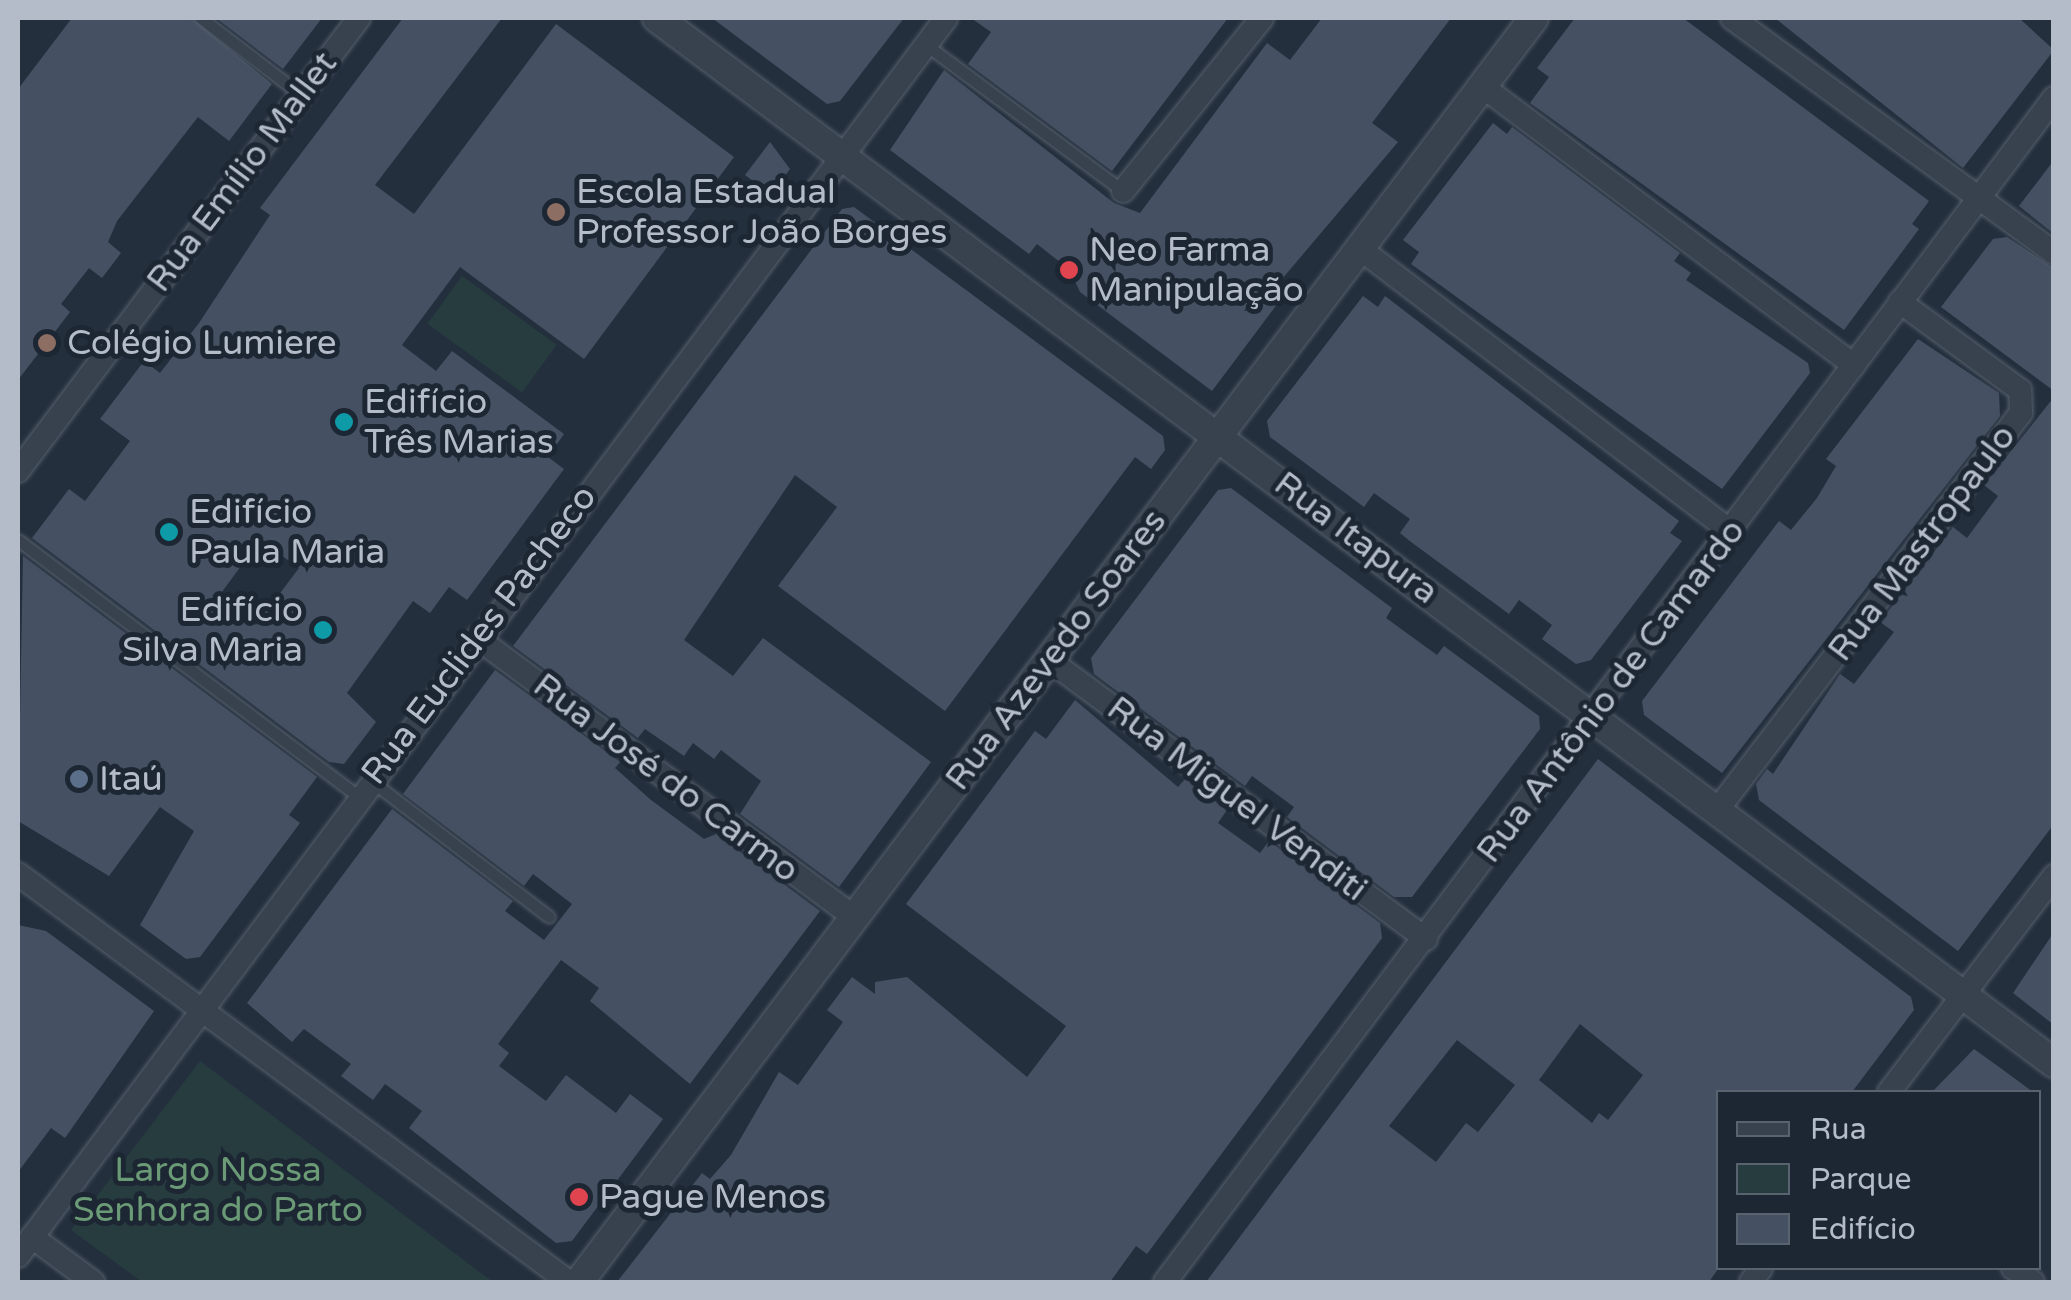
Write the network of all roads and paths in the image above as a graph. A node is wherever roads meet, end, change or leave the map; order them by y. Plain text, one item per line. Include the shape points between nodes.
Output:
1 (202, 18) edge
2 (359, 18) edge
3 (657, 18) edge
4 (946, 18) edge
5 (1262, 18) edge
6 (1534, 18) edge
7 (1732, 18) edge
8 (925, 44) junction
9 (1482, 86) junction
10 (300, 94) junction
11 (2054, 98) edge
12 (841, 154) junction
13 (1123, 191) joint
14 (1980, 196) junction
15 (1359, 248) junction
16 (2054, 253) edge
17 (1900, 302) junction
18 (1854, 365) junction
19 (1217, 434) junction
20 (18, 470) edge
21 (1732, 530) junction
22 (18, 540) edge
23 (478, 638) junction
24 (1049, 660) junction
25 (1592, 715) junction
26 (364, 788) junction
27 (1718, 810) junction
28 (18, 874) edge
29 (2054, 876) edge
30 (548, 917) dead end
31 (854, 918) junction
32 (1426, 939) junction
33 (1963, 995) junction
34 (200, 1011) junction
35 (2054, 1063) edge
36 (1891, 1090) edge
37 (32, 1237) junction
38 (18, 1256) edge
39 (1172, 1280) edge
40 (93, 1282) edge
41 (568, 1282) edge
42 (579, 1282) edge

1 - 10 lane
2 - 10 street, Rua Emílio Mallet
3 - 12 street, Rua Itapura
4 - 8 street, Rua Euclides Pacheco
5 - 13 street
6 - 9 street, Rua Azevedo Soares
7 - 14 street
8 - 12 street, Rua Euclides Pacheco
8 - 13 lane
9 - 15 street, Rua Azevedo Soares
9 - 18 street
10 - 20 street, Rua Emílio Mallet
11 - 14 street, Rua Antônio de Camardo
12 - 19 street, Rua Itapura
12 - 23 street, Rua Euclides Pacheco
14 - 16 street
14 - 17 street, Rua Antônio de Camardo
15 - 19 street, Rua Azevedo Soares
15 - 21 street
17 - 18 street, Rua Antônio de Camardo
17 - 27 street, Rua Mastropaulo via 2020,390 2021,413
18 - 21 street, Rua Antônio de Camardo
19 - 24 street, Rua Azevedo Soares
19 - 25 street, Rua Itapura
21 - 25 street, Rua Antônio de Camardo
22 - 26 lane
23 - 26 street, Rua Euclides Pacheco
23 - 31 street, Rua José do Carmo
24 - 31 street, Rua Azevedo Soares
24 - 32 street, Rua Miguel Venditi
25 - 27 street, Rua Itapura
25 - 32 street, Rua Antônio de Camardo
26 - 30 lane
26 - 34 street, Rua Euclides Pacheco
27 - 33 street, Rua Itapura
28 - 34 street
29 - 33 street
31 - 42 street, Rua Azevedo Soares
32 - 39 street, Rua Antônio de Camardo
33 - 35 street, Rua Itapura
33 - 36 street
34 - 37 street, Rua Euclides Pacheco
34 - 41 street
37 - 38 street, Rua Euclides Pacheco
37 - 40 street

